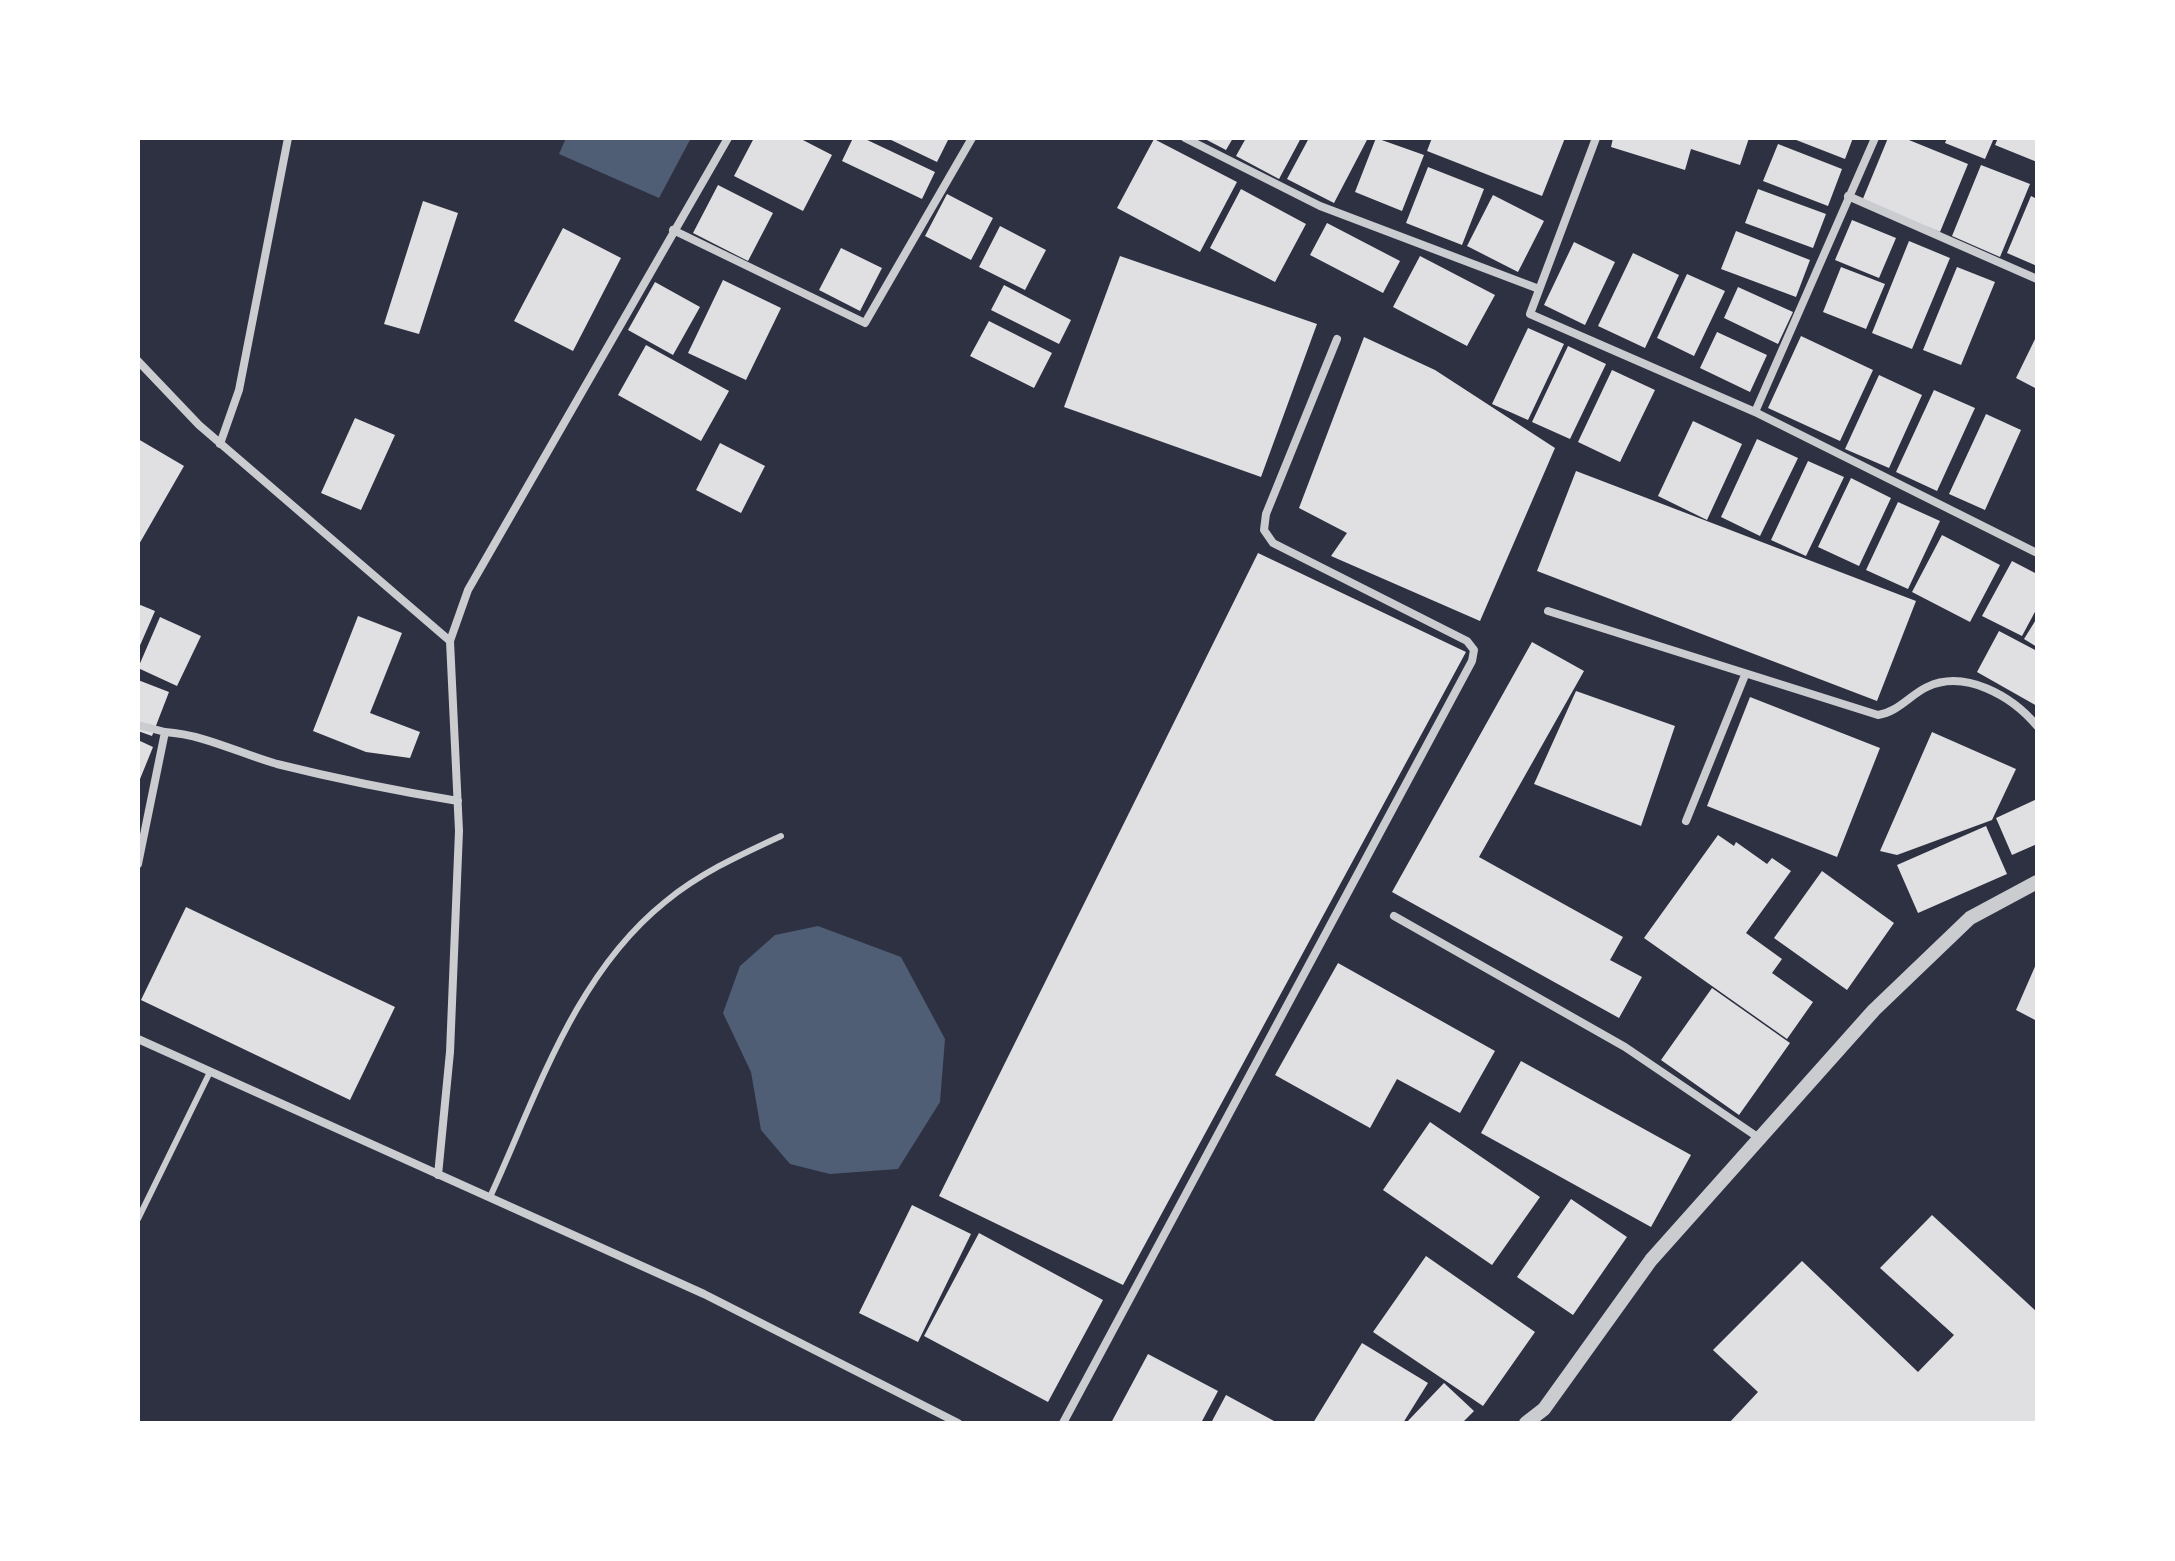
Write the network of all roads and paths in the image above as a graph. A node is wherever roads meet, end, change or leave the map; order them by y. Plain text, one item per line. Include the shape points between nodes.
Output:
1 (288, 138) edge
2 (728, 138) edge
3 (972, 138) edge
4 (1185, 138) edge
5 (1596, 138) edge
6 (1875, 138) edge
7 (1848, 196) junction
8 (673, 230) junction
9 (2037, 279) edge
10 (1539, 289) junction
11 (1337, 339) dead end
12 (138, 361) edge
13 (1755, 412) junction
14 (220, 444) junction
15 (2037, 553) edge
16 (1548, 611) dead end
17 (450, 641) junction
18 (1745, 675) junction
19 (138, 725) edge
20 (2037, 726) edge
21 (165, 732) junction
22 (458, 801) junction
23 (1686, 821) dead end
24 (781, 836) dead end
25 (138, 864) edge
26 (2037, 882) edge
27 (1394, 916) dead end
28 (138, 1039) edge
29 (210, 1072) junction
30 (1762, 1140) junction
31 (438, 1175) junction
32 (490, 1197) junction
33 (138, 1219) edge
34 (958, 1423) edge
35 (1063, 1423) edge
36 (1526, 1423) edge

1 - 14 street via 239,390
2 - 8 street
3 - 8 street via 865,323
4 - 10 street via 1320,206
5 - 10 street
6 - 7 street
7 - 9 street
7 - 13 street
8 - 17 street via 468,590
10 - 13 street via 1530,314
11 - 35 street via 1264,530 1273,543 1467,641 1474,650 1472,661
12 - 14 street
13 - 15 street
14 - 17 street
16 - 18 street
17 - 22 street
18 - 20 street via 1878,715 1926,687 1972,681
18 - 23 street
19 - 21 street
21 - 22 street via 209,739 362,785
21 - 25 street
22 - 31 street via 450,1052
24 - 32 lane via 664,902 616,951 545,1069
26 - 30 street via 1970,918 1874,1010
27 - 30 street via 1625,1047
28 - 29 street
29 - 31 street
29 - 33 lane
30 - 36 street via 1651,1260 1544,1409
31 - 32 street
32 - 34 street via 704,1294

